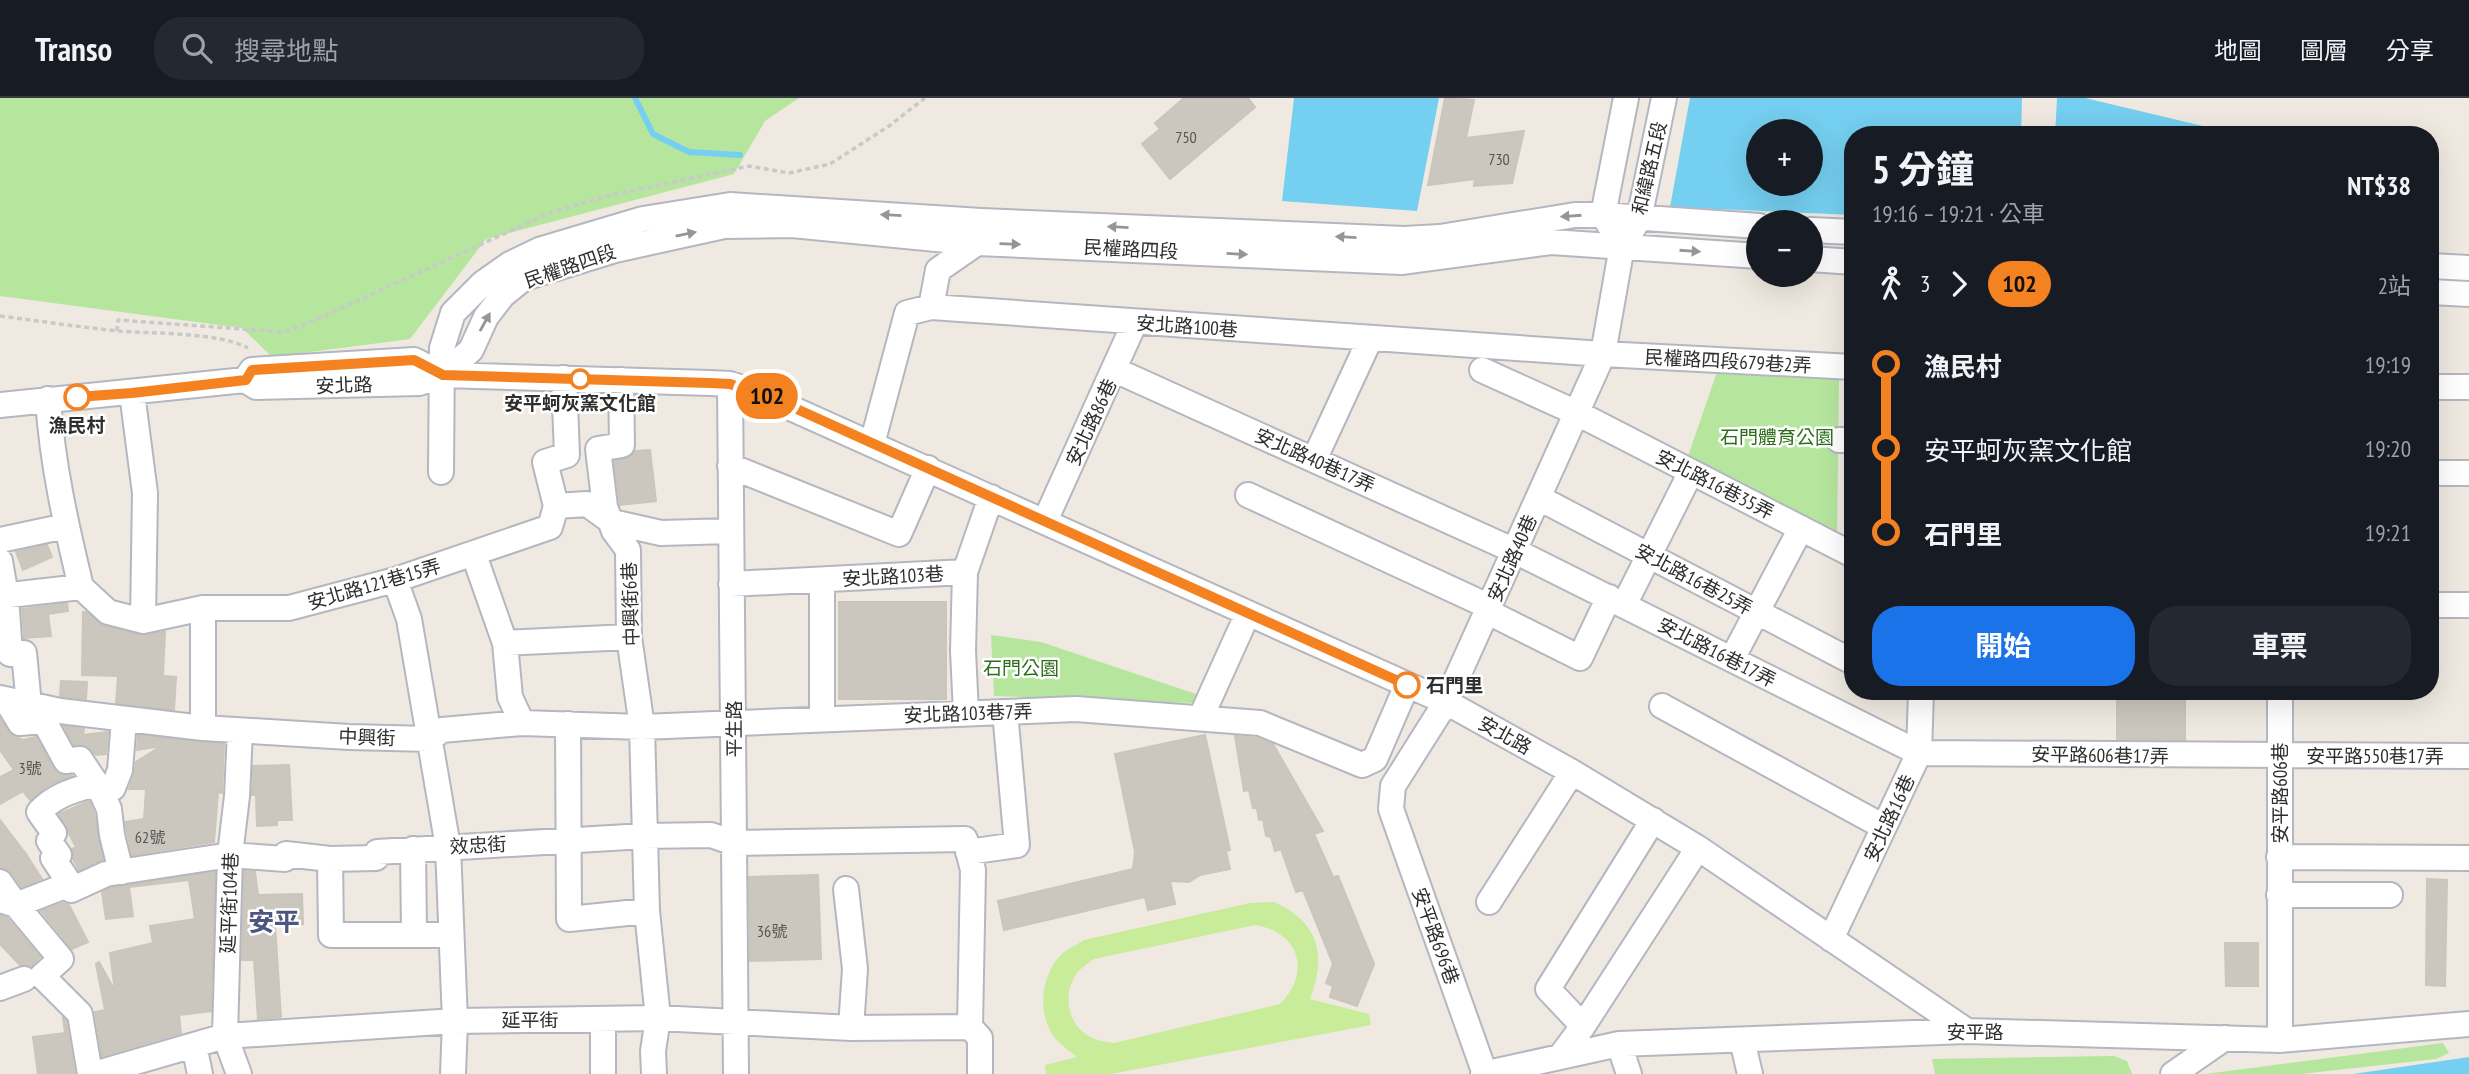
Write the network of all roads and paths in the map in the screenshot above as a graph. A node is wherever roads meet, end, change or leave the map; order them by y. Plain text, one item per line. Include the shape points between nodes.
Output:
1 (925, 98) edge
2 (1626, 98) edge
3 (1664, 98) edge
4 (1603, 215) junction
5 (1639, 219) junction
6 (1746, 225) edge
7 (1823, 231) edge
8 (979, 232) junction
9 (1844, 232) edge
10 (1622, 247) junction
11 (1746, 255) edge
12 (1823, 260) edge
13 (1844, 261) edge
14 (2439, 266) edge
15 (2469, 268) edge
16 (2439, 292) edge
17 (2469, 294) edge
18 (931, 307) junction
19 (0, 316) edge
20 (1135, 322) junction
21 (117, 331) junction
22 (1370, 339) junction
23 (1602, 354) junction
24 (1844, 367) edge
25 (1115, 370) junction
26 (1482, 370) dead end
27 (249, 375) junction
28 (443, 375) junction
29 (564, 378) junction
30 (621, 380) junction
31 (730, 384) junction
32 (2439, 387) edge
33 (2469, 387) edge
34 (132, 393) junction
35 (48, 399) junction
36 (0, 405) edge
37 (1577, 413) junction
38 (872, 444) junction
39 (1314, 460) junction
40 (730, 466) junction
41 (928, 468) junction
42 (441, 472) dead end
43 (1691, 472) junction
44 (2439, 473) edge
45 (2469, 473) edge
46 (1248, 495) dead end
47 (991, 497) junction
48 (1539, 498) junction
49 (556, 506) junction
50 (1045, 521) junction
51 (612, 522) junction
52 (66, 526) junction
53 (1801, 528) junction
54 (731, 531) junction
55 (0, 540) edge
56 (1844, 550) edge
57 (1515, 551) junction
58 (474, 555) junction
59 (1649, 556) junction
60 (0, 561) edge
61 (965, 572) junction
62 (396, 580) junction
63 (822, 580) junction
64 (731, 584) junction
65 (81, 587) junction
66 (3, 596) edge
67 (1616, 601) junction
68 (2439, 605) edge
69 (2469, 605) edge
70 (203, 608) junction
71 (1489, 609) junction
72 (1757, 612) junction
73 (1248, 613) junction
74 (143, 621) junction
75 (629, 637) junction
76 (505, 643) junction
77 (1844, 657) edge
78 (1732, 659) junction
79 (1407, 685) junction
80 (1921, 700) edge
81 (2280, 700) edge
82 (1446, 702) junction
83 (1662, 706) dead end
84 (11, 711) edge
85 (1005, 712) junction
86 (966, 713) junction
87 (1201, 717) junction
88 (822, 719) junction
89 (124, 720) junction
90 (734, 722) junction
91 (522, 723) junction
92 (568, 723) junction
93 (642, 727) junction
94 (203, 728) junction
95 (240, 731) junction
96 (430, 739) junction
97 (1919, 753) junction
98 (2280, 756) junction
99 (2469, 756) edge
100 (1572, 772) junction
101 (100, 790) junction
102 (1390, 798) joint
103 (1653, 820) junction
104 (1885, 827) junction
105 (644, 836) junction
106 (568, 840) junction
107 (734, 843) junction
108 (448, 847) junction
109 (1698, 848) junction
110 (413, 849) junction
111 (968, 852) junction
112 (230, 855) junction
113 (2279, 858) junction
114 (2469, 858) edge
115 (330, 859) junction
116 (121, 872) junction
117 (0, 882) edge
118 (70, 884) junction
119 (846, 889) dead end
120 (2279, 895) junction
121 (2390, 895) dead end
122 (1489, 902) dead end
123 (8, 903) edge
124 (647, 911) junction
125 (414, 934) junction
126 (451, 935) junction
127 (1831, 939) junction
128 (24, 979) dead end
129 (0, 988) edge
130 (657, 1018) junction
131 (603, 1020) junction
132 (455, 1021) junction
133 (736, 1021) junction
134 (2469, 1024) edge
135 (1583, 1026) junction
136 (970, 1027) junction
137 (851, 1028) junction
138 (1967, 1031) junction
139 (225, 1036) junction
140 (2225, 1038) junction
141 (1742, 1040) junction
142 (2280, 1040) junction
143 (1619, 1044) junction
144 (194, 1045) junction
145 (1560, 1058) junction
146 (92, 1074) edge
147 (200, 1074) edge
148 (239, 1074) edge
149 (453, 1074) edge
150 (603, 1074) edge
151 (654, 1074) edge
152 (736, 1074) edge
153 (980, 1074) edge
154 (1484, 1074) edge
155 (1629, 1074) edge
156 (1750, 1074) edge
157 (2173, 1074) edge

1 - 21 path via 830,164 789,173 749,166 552,212 284,332 118,320
2 - 4 street, 和緯路五段
3 - 5 street, 和緯路五段
4 - 5 street, 民權路四段
4 -> 8 street, 民權路四段 via 1404,239
4 - 10 street, 和緯路五段
5 - 6 street, 民權路四段
5 - 10 street, 和緯路五段
7 - 9 street
8 -> 10 street, 民權路四段 via 1401,262 1551,242
8 - 18 street via 939,270
8 - 28 street, 民權路四段 via 730,205 643,219 539,250 483,283 453,313 442,348
10 -> 11 street, 民權路四段
10 - 23 street, 安北路40巷
12 - 13 street
14 - 15 street
16 - 17 street
18 - 20 street, 安北路100巷
18 - 38 street via 907,313
19 - 21 path
20 - 22 street, 安北路100巷
20 - 25 street, 安北路86巷
21 - 27 path via 236,342 249,348
22 - 23 street, 安北路100巷
22 - 39 street
23 - 24 street, 民權路四段679巷2弄
23 - 37 street, 安北路40巷
25 - 39 street, 安北路40巷17弄
25 - 50 street, 安北路86巷
26 - 37 street
27 - 28 street, 安北路 via 414,360
27 - 34 street, 安北路
28 - 29 street, 安北路
28 - 42 street, 民權路四段
29 - 30 street, 安北路
29 - 49 street via 567,456 545,462
30 - 31 street, 安北路
30 - 51 street, 中興街6巷 via 622,445 598,449 605,507
31 - 38 street, 安北路
31 - 40 street, 平生路
32 - 33 street
34 - 35 street, 安北路
34 - 74 street via 145,493
35 - 36 street, 安北路
35 - 52 street
37 - 43 street, 安北路16巷35弄
37 - 48 street, 安北路40巷
38 - 41 street, 安北路
39 - 57 street, 安北路40巷17弄
40 - 41 street via 899,534
40 - 54 street, 平生路
41 - 47 street, 安北路
43 - 53 street, 安北路16巷35弄
43 - 59 street
44 - 45 street
46 - 71 street
47 - 50 street, 安北路
47 - 61 street, 安北路103巷
48 - 57 street, 安北路40巷
48 - 59 street, 安北路16巷25弄
49 - 51 street via 587,504
49 - 58 street, 安北路121巷15弄 via 550,527
50 - 73 street, 安北路
51 - 54 street via 661,533
51 - 75 street, 中興街6巷 via 628,550
52 - 55 street
52 - 65 street
53 - 56 street, 安北路16巷35弄
53 - 72 street
54 - 64 street, 平生路
57 - 67 street, 安北路16巷17弄
57 - 71 street, 安北路40巷
58 - 62 street, 安北路121巷15弄
58 - 76 street
59 - 67 street
59 - 72 street, 安北路16巷25弄
60 - 66 street
61 - 63 street, 安北路103巷
61 - 86 street, 安北路103巷
62 - 70 street, 安北路121巷15弄 via 289,608
62 - 96 street via 409,619
63 - 64 street, 安北路103巷
63 - 88 street, 安北路103巷
64 - 90 street, 平生路
65 - 66 street
65 - 74 street, 安北路121巷15弄 via 108,612
66 - 84 street via 10,654 24,653
67 - 71 street via 1580,658
67 - 78 street, 安北路16巷17弄
68 - 69 street
70 - 74 street, 安北路121巷15弄
70 - 94 street
71 - 82 street, 安北路40巷
72 - 77 street, 安北路16巷25弄
72 - 78 street
73 - 79 street, 安北路
73 - 87 street
75 - 76 street
75 - 93 street, 中興街6巷
76 - 91 street via 510,697
78 - 97 street, 安北路16巷17弄
79 - 82 street, 安北路
79 - 87 street, 安北路103巷7弄 via 1374,759 1362,765 1260,723
80 - 97 street, 安北路16巷
81 - 98 street, 安平路606巷
82 - 100 street, 安北路
82 - 102 street, 安北路40巷
83 - 104 street
84 - 89 street, 中興街
84 - 101 street via 44,721 66,761 80,759
85 - 86 street, 安北路103巷7弄
85 - 87 street, 安北路103巷7弄 via 1076,709
85 - 111 street via 1017,845
86 - 88 street, 安北路103巷7弄
88 - 90 street, 安北路103巷7弄
89 - 94 street, 中興街
89 - 101 street via 120,770 113,788
90 - 93 street, 中興街
90 - 107 street, 平生路
91 - 92 street, 中興街
91 - 96 street, 中興街 via 442,730
92 - 93 street, 中興街
92 - 106 street
93 - 105 street, 中興街6巷
94 - 95 street, 中興街
95 - 96 street, 中興街
95 - 112 street, 延平街104巷
96 - 108 street
97 - 98 street, 安平路606巷17弄
97 - 104 street, 安北路16巷
98 - 99 street, 安平路550巷17弄
98 - 113 street, 安平路606巷
100 - 103 street, 安北路
100 - 122 street
101 - 116 street via 109,809
101 - 118 street via 91,785 69,791 39,812 54,833 49,841 59,855 53,858
102 - 154 street, 安平路696巷
103 - 109 street, 安北路
103 - 135 street via 1548,989
104 - 127 street, 安北路16巷
105 - 106 street, 效忠街
105 - 107 street, 效忠街 via 711,835
105 - 124 street, 中興街6巷
106 - 108 street, 效忠街
106 - 124 street via 569,919
107 - 111 street, 效忠街 via 965,839
107 - 133 street, 平生路
108 - 110 street, 效忠街
108 - 126 street
109 - 127 street, 安北路
109 - 135 street
110 - 115 street, 效忠街 via 377,852 376,858
110 - 125 street
111 - 136 street via 972,870
112 - 115 street, 效忠街
112 - 116 street, 效忠街
112 - 139 street, 延平街104巷
113 - 114 street
113 - 120 street, 安平路606巷
115 - 125 street via 331,935
116 - 118 street, 效忠街 via 71,890
117 - 123 street
118 - 123 street, 效忠街
119 - 137 street via 855,969
120 - 121 street
120 - 142 street, 安平路606巷
123 - 146 street via 61,958 42,976 80,1014
124 - 130 street, 中興街6巷
125 - 126 street
126 - 132 street
127 - 138 street, 安北路
128 - 129 street
130 - 131 street, 延平街
130 - 133 street, 延平街
130 - 151 street, 中興街6巷
131 - 132 street, 延平街
131 - 150 street
132 - 139 street, 延平街
132 - 149 street
133 - 137 street, 延平街
133 - 152 street, 平生路
134 - 142 street, 安平路
135 - 145 street
136 - 137 street, 延平街
136 - 153 street via 979,1038
138 - 140 street, 安平路
138 - 141 street, 安平路
139 - 144 street, 延平街
139 - 148 street, 延平街104巷
140 - 142 street, 安平路
140 - 157 street
141 - 143 street, 安平路
141 - 156 street
143 - 145 street, 安平路
143 - 155 street
144 - 146 street, 延平街
144 - 147 street
145 - 154 street, 安平路

